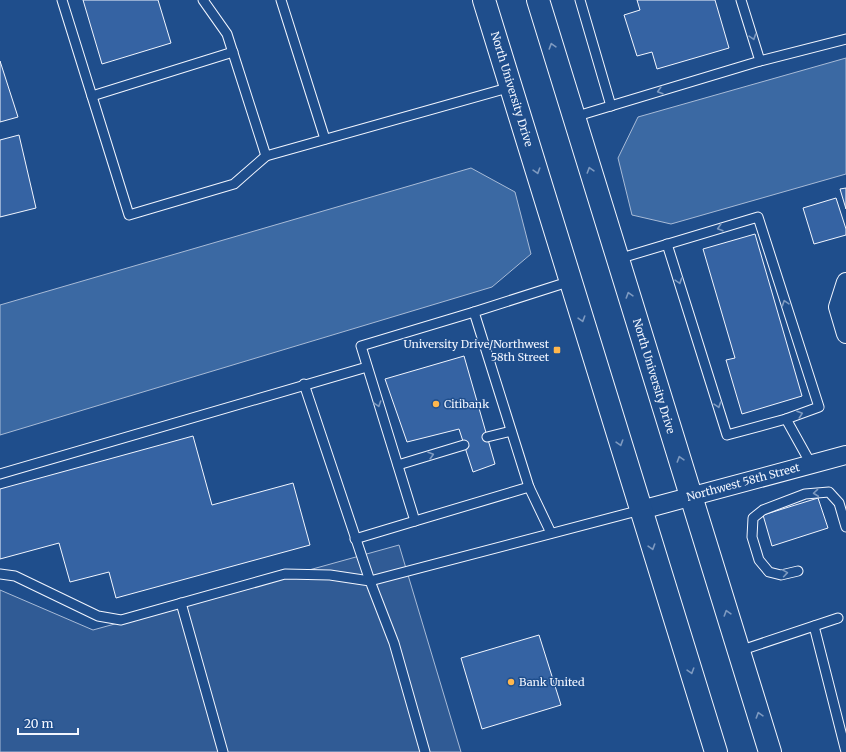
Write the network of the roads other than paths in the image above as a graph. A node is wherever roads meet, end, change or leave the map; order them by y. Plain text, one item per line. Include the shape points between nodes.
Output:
1 (62, 0) edge
2 (203, 0) edge
3 (281, 0) edge
4 (484, 0) edge
5 (538, 0) edge
6 (580, 0) edge
7 (741, 0) edge
8 (846, 39) edge
9 (233, 52) junction
10 (760, 61) junction
11 (511, 87) junction
12 (92, 96) junction
13 (611, 106) junction
14 (574, 116) junction
15 (325, 139) junction
16 (266, 156) junction
17 (667, 244) junction
18 (618, 259) junction
19 (571, 281) junction
20 (846, 282) edge
21 (474, 312) junction
22 (846, 334) edge
23 (367, 366) junction
24 (304, 384) junction
25 (786, 419) junction
26 (511, 430) junction
27 (487, 438) dead end
28 (464, 445) dead end
29 (846, 455) edge
30 (811, 464) junction
31 (398, 465) junction
32 (0, 474) edge
33 (529, 487) junction
34 (691, 496) junction
35 (641, 510) junction
36 (415, 521) junction
37 (846, 527) edge
38 (551, 533) junction
39 (355, 539) junction
40 (798, 571) dead end
41 (0, 574) edge
42 (370, 581) junction
43 (181, 603) junction
44 (838, 618) dead end
45 (814, 626) junction
46 (739, 651) junction
47 (707, 722) junction
48 (223, 752) edge
49 (425, 752) edge
50 (716, 752) edge
51 (722, 752) edge
52 (770, 752) edge
53 (846, 752) edge

1 - 12 lane
2 - 9 lane via 227,34
3 - 15 lane
4 - 11 main road, North University Drive
14 -> 5 main road, North University Drive
6 - 13 lane
7 -> 10 lane
8 - 10 lane
9 - 12 lane
9 - 16 lane
10 -> 13 lane
11 - 15 lane
11 -> 19 main road, North University Drive
12 - 16 lane via 129,215 234,184
13 - 14 lane
18 -> 14 main road, North University Drive
15 - 16 lane
17 - 18 lane
17 -> 25 lane via 727,435
25 -> 17 lane via 819,408 758,217
34 -> 18 main road, North University Drive
19 - 21 lane
19 -> 35 main road, North University Drive
20 - 22 street via 838,307
21 - 23 lane via 361,346
21 - 26 lane
23 - 24 lane
23 -> 31 lane
24 - 32 lane
24 - 39 lane
25 - 30 lane
26 - 27 lane
26 - 33 lane
31 -> 28 lane
29 - 30 street, Northwest 58th Street
30 - 34 street, Northwest 58th Street
31 - 36 lane
33 - 36 lane
33 - 38 lane
34 - 35 street, Northwest 58th Street
46 -> 34 main road, North University Drive
35 - 38 lane
35 -> 47 main road, North University Drive
36 - 39 lane
37 -> 40 lane via 839,503 829,492 805,494 763,510 753,518 752,537 759,560 769,572 781,575
38 - 42 lane
39 - 42 lane
41 - 43 lane via 15,576 98,616 121,620
42 - 43 lane via 330,575 285,574
42 - 49 lane via 394,644
43 - 48 lane
44 - 45 lane
45 - 46 lane
45 - 53 lane
52 -> 46 main road, North University Drive
47 - 50 main road, North University Drive
47 - 51 main road

